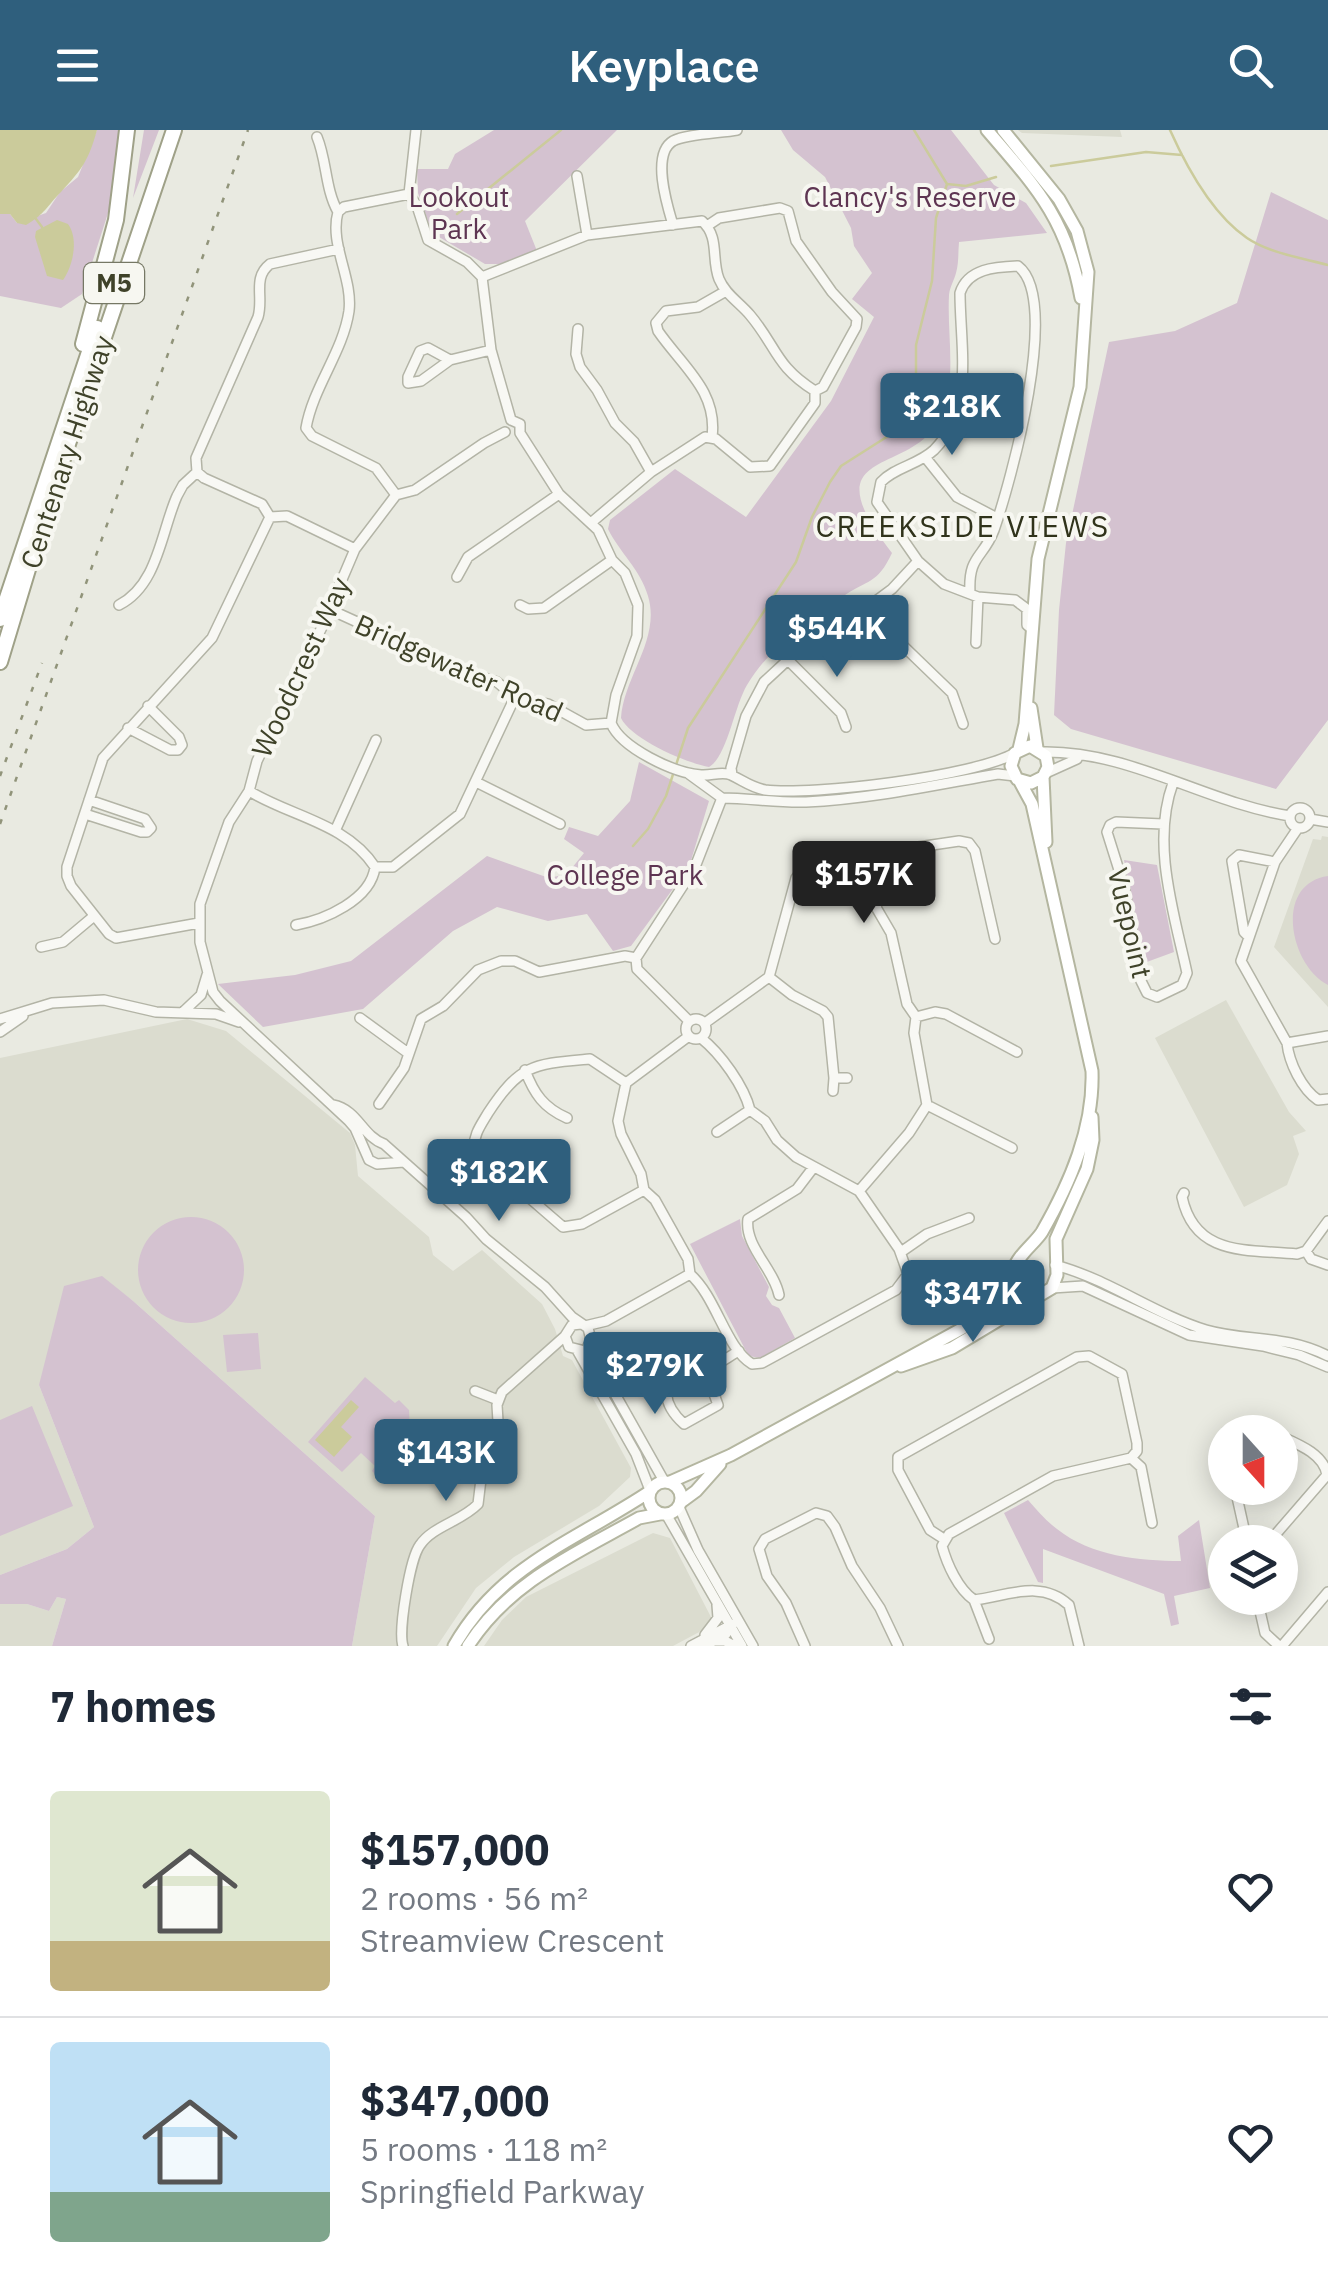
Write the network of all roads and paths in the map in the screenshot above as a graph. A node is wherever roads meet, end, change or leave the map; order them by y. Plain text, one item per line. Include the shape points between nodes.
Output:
1 (127, 130) edge
2 (171, 130) edge
3 (184, 130) edge
4 (416, 130) edge
5 (737, 130) edge
6 (987, 130) edge
7 (1003, 130) edge
8 (316, 137) dead end
9 (578, 176) dead end
10 (409, 194) junction
11 (338, 212) junction
12 (673, 225) junction
13 (707, 226) junction
14 (586, 236) junction
15 (339, 249) junction
16 (128, 267) junction
17 (482, 277) junction
18 (726, 290) junction
19 (1084, 312) junction
20 (578, 329) dead end
21 (491, 350) junction
22 (450, 360) junction
23 (816, 391) junction
24 (511, 420) junction
25 (506, 432) junction
26 (520, 433) junction
27 (60, 436) junction
28 (712, 437) junction
29 (925, 457) junction
30 (198, 472) junction
31 (651, 472) junction
32 (559, 494) junction
33 (396, 496) junction
34 (270, 517) junction
35 (997, 518) junction
36 (592, 522) junction
37 (355, 548) junction
38 (612, 560) junction
39 (918, 561) junction
40 (457, 577) dead end
41 (1036, 581) junction
42 (974, 595) junction
43 (1016, 600) junction
44 (119, 605) dead end
45 (520, 605) dead end
46 (865, 608) junction
47 (333, 611) junction
48 (0, 620) edge
49 (1032, 629) junction
50 (976, 643) dead end
51 (788, 660) junction
52 (0, 662) edge
53 (1028, 674) junction
54 (515, 697) junction
55 (148, 706) junction
56 (611, 723) junction
57 (963, 724) dead end
58 (846, 727) dead end
59 (128, 728) junction
60 (376, 740) dead end
61 (1040, 750) junction
62 (1017, 751) junction
63 (1084, 757) junction
64 (687, 772) junction
65 (729, 774) junction
66 (1044, 775) junction
67 (1017, 778) junction
68 (476, 782) junction
69 (1173, 783) junction
70 (250, 792) junction
71 (718, 795) junction
72 (734, 796) junction
73 (89, 800) junction
74 (85, 814) junction
75 (1290, 816) junction
76 (1310, 819) junction
77 (1328, 822) edge
78 (560, 824) dead end
79 (1163, 824) junction
80 (1298, 828) junction
81 (335, 830) junction
82 (1275, 862) junction
83 (866, 865) junction
84 (1047, 866) junction
85 (376, 867) junction
86 (94, 916) junction
87 (198, 923) junction
88 (296, 926) dead end
89 (1248, 936) junction
90 (995, 938) dead end
91 (40, 946) dead end
92 (636, 958) junction
93 (208, 968) junction
94 (768, 977) junction
95 (216, 996) junction
96 (200, 997) junction
97 (34, 1010) junction
98 (182, 1012) junction
99 (207, 1012) junction
100 (916, 1017) junction
101 (360, 1018) dead end
102 (0, 1019) edge
103 (689, 1021) junction
104 (240, 1022) junction
105 (705, 1024) junction
106 (0, 1032) edge
107 (688, 1036) junction
108 (1328, 1036) edge
109 (701, 1038) junction
110 (1287, 1044) junction
111 (1017, 1052) dead end
112 (408, 1053) junction
113 (525, 1070) junction
114 (834, 1078) junction
115 (847, 1078) dead end
116 (626, 1083) junction
117 (833, 1091) dead end
118 (1328, 1099) edge
119 (1092, 1102) junction
120 (330, 1104) junction
121 (379, 1104) dead end
122 (927, 1106) junction
123 (750, 1110) junction
124 (567, 1118) dead end
125 (717, 1132) dead end
126 (377, 1142) junction
127 (1012, 1148) dead end
128 (388, 1150) junction
129 (366, 1154) junction
130 (404, 1162) junction
131 (381, 1163) junction
132 (813, 1168) junction
133 (644, 1190) junction
134 (859, 1192) junction
135 (1184, 1193) dead end
136 (969, 1218) dead end
137 (1328, 1221) edge
138 (1306, 1251) junction
139 (900, 1252) junction
140 (1025, 1255) junction
141 (1055, 1264) junction
142 (1328, 1265) edge
143 (690, 1274) junction
144 (1014, 1278) junction
145 (1052, 1288) junction
146 (779, 1295) dead end
147 (1040, 1295) junction
148 (555, 1298) junction
149 (606, 1321) junction
150 (583, 1325) junction
151 (566, 1334) junction
152 (590, 1342) junction
153 (575, 1350) junction
154 (739, 1351) junction
155 (544, 1356) junction
156 (1328, 1356) edge
157 (1328, 1367) edge
158 (890, 1368) junction
159 (705, 1369) junction
160 (475, 1391) dead end
161 (498, 1400) junction
162 (1298, 1443) edge
163 (730, 1455) junction
164 (1131, 1458) junction
165 (667, 1481) junction
166 (650, 1491) junction
167 (680, 1505) junction
168 (663, 1514) junction
169 (1152, 1523) dead end
170 (1284, 1525) edge
171 (944, 1539) junction
172 (1328, 1592) edge
173 (974, 1600) junction
174 (718, 1605) junction
175 (1261, 1615) edge
176 (735, 1626) junction
177 (989, 1639) dead end
178 (701, 1644) edge
179 (403, 1646) edge
180 (454, 1646) edge
181 (468, 1646) edge
182 (739, 1646) edge
183 (754, 1646) edge
184 (806, 1646) edge
185 (898, 1646) edge
186 (1079, 1646) edge
187 (1280, 1646) edge

1 - 27 highway via 116,220
2 - 16 highway, Centenary Highway / M5
2 - 27 highway, Centenary Highway / M5
3 - 16 highway
4 - 10 street
5 - 12 street via 674,140 664,150
6 - 19 main road via 1046,200 1073,256
7 - 19 main road via 1059,198 1077,232 1088,272
8 - 11 street
9 - 14 street
10 - 11 street
10 - 17 street via 428,240
11 - 15 street
12 - 13 street via 697,220
12 - 14 street
13 - 18 street
13 - 23 street via 719,218 788,211 796,241 857,319
14 - 17 street
15 - 30 street via 264,268 258,317 196,458
15 - 33 street via 350,308 306,428 376,468
16 - 52 highway, Centenary Highway / M5
17 - 21 street
18 - 23 street via 781,364
18 - 28 street via 698,306 666,311 656,323 711,405
19 - 41 main road via 1080,386
20 - 31 street via 580,367
21 - 22 street
21 - 24 street
22 - 22 street via 420,382 408,382 420,351 428,348
23 - 28 street via 814,404 770,466 750,467
24 - 25 street
24 - 26 street via 519,422
25 - 26 street
25 - 33 street, Woodcrest Way
26 - 32 street
27 - 48 highway, Centenary Highway / M5
28 - 31 street
29 - 35 street via 957,496
29 - 35 street via 942,441 960,405 962,286 974,273 1022,268 1034,314 1034,366
29 - 39 street via 886,477 877,494 880,509
30 - 34 street via 262,504
30 - 44 street via 183,485 143,586
31 - 36 street
32 - 36 street
32 - 40 street via 468,557
33 - 37 street, Woodcrest Way
34 - 37 street via 287,516
34 - 55 street via 218,629
35 - 42 street via 970,567
36 - 38 street
37 - 47 street, Woodcrest Way
38 - 45 street via 544,608
38 - 56 street via 632,588 640,621
39 - 42 street via 944,584
39 - 46 street
41 - 43 street via 1028,596
41 - 49 main road
42 - 43 street
42 - 50 street
43 - 49 street
46 - 51 street via 798,643
46 - 57 street via 952,692
47 - 54 street, Bridgewater Road via 496,682
47 - 70 street, Woodcrest Way via 258,762
49 - 53 main road
51 - 58 street via 841,712
51 - 65 street via 764,682 746,716
53 - 61 main road
53 - 62 main road
54 - 56 street, Bridgewater Road via 548,704 586,726
54 - 68 street
55 - 59 street
55 - 59 street via 179,737 178,750
56 - 64 street, Bridgewater Road via 623,743
59 - 73 street via 103,758
60 - 81 street
61 - 62 main road
61 - 63 street
61 - 66 main road via 1048,762
62 - 65 street, Bridgewater Road via 997,763 819,790 767,790
62 - 67 main road via 1011,766
63 - 66 street
63 - 69 street via 1112,759
64 - 65 street, Bridgewater Road
64 - 71 street, Bridgewater Road
65 - 71 street via 715,780
65 - 72 street via 738,789
66 - 67 main road via 1032,783
66 - 84 main road
67 - 72 street via 998,774 834,800
67 - 84 main road via 1032,804
68 - 78 street
68 - 85 street via 452,822 393,866
69 - 75 street
69 - 79 street, Vuepoint
70 - 81 street
70 - 87 street, Woodcrest Way via 229,822
71 - 72 street
71 - 92 street via 695,867
73 - 74 street
73 - 74 street via 151,828 141,832
74 - 86 street via 67,876
75 - 76 street via 1301,808
75 - 80 street
76 - 77 street
76 - 80 street
79 - 79 street, Vuepoint via 1187,973 1182,985 1157,997 1141,981 1108,832 1116,822
80 - 82 street
81 - 85 street
82 - 89 street
82 - 89 street via 1239,855 1232,861
83 - 90 street via 878,853 969,843
83 - 94 street via 850,858 801,870
83 - 100 street
84 - 119 main road via 1090,1052
85 - 88 street via 368,886 331,914
86 - 87 street via 116,938
86 - 91 street via 63,942
87 - 93 street, Woodcrest Way
89 - 110 street via 1242,965
92 - 103 street via 637,969
92 - 112 street via 539,972 516,961 486,966 421,1019
93 - 95 street, Woodcrest Way
93 - 96 street, Woodcrest Way
94 - 105 street
94 - 114 street via 828,1017
95 - 96 street
95 - 99 street via 218,1008
95 - 104 street
96 - 98 street
96 - 99 street via 198,1005
97 - 98 street via 104,1000
97 - 102 street
97 - 106 street
98 - 99 street
99 - 104 street
100 - 111 street via 946,1014
100 - 122 street
101 - 112 street
103 - 105 street
103 - 107 street
104 - 120 street
105 - 109 street
107 - 109 street
107 - 116 street
108 - 110 street
109 - 123 street
110 - 118 street via 1312,1097
112 - 121 street
113 - 116 street via 590,1059
113 - 124 street via 549,1110
113 - 133 street via 478,1129 474,1150 563,1227 582,1224
114 - 115 street
114 - 117 street
116 - 133 street via 618,1122
119 - 140 main road via 1076,1163
119 - 141 main road via 1091,1153 1056,1239
120 - 126 street via 352,1112
120 - 129 street via 355,1128
122 - 127 street
122 - 134 street
123 - 125 street
123 - 132 street
126 - 128 street
126 - 129 street
128 - 130 street
128 - 131 street
129 - 131 street
130 - 131 street
130 - 148 street
132 - 134 street
132 - 146 street via 797,1189 748,1219 747,1232
133 - 143 street via 688,1259
134 - 139 street
135 - 138 street via 1186,1214 1207,1240
136 - 139 street
137 - 138 street
138 - 142 street
139 - 154 street via 908,1274 896,1290 762,1363
140 - 141 main road via 1041,1253
140 - 144 main road
141 - 145 main road
141 - 156 street via 1183,1322 1295,1343
143 - 149 street
143 - 154 street via 704,1286
144 - 147 main road via 1025,1293
144 - 158 main road via 992,1311
145 - 147 main road
145 - 157 street via 1083,1286 1189,1334 1300,1354
147 - 158 main road via 952,1348
148 - 150 street
148 - 151 street
149 - 150 street
149 - 152 street
150 - 151 street via 572,1325
150 - 152 street
151 - 153 street
151 - 155 street
152 - 153 street
152 - 165 street
153 - 155 street
153 - 166 street via 636,1454
154 - 159 street
155 - 161 street
158 - 163 main road
159 - 159 street via 682,1371 666,1385 664,1393 684,1424 718,1405
160 - 161 street
161 - 179 street via 499,1438 482,1470 478,1504 416,1551
162 - 170 street via 1321,1460 1327,1475
163 - 165 main road
163 - 167 main road
164 - 169 street via 1141,1468
164 - 171 street via 1053,1476
164 - 171 street via 1137,1443 1122,1374 1077,1357 898,1456 898,1470 930,1530
165 - 166 main road
165 - 167 main road via 681,1492
166 - 168 main road via 650,1504
166 - 180 main road via 508,1579 471,1616
167 - 168 main road
167 - 176 street
168 - 174 street
168 - 181 main road via 639,1518 524,1584 499,1604
171 - 173 street via 944,1554
172 - 187 street
173 - 177 street
173 - 186 street via 1044,1590 1069,1605
174 - 176 street
174 - 178 street
175 - 187 street via 1265,1633
176 - 178 street
176 - 178 street
176 - 182 street
176 - 183 street
178 - 182 street
184 - 185 street via 759,1549 765,1539 816,1513 835,1527

